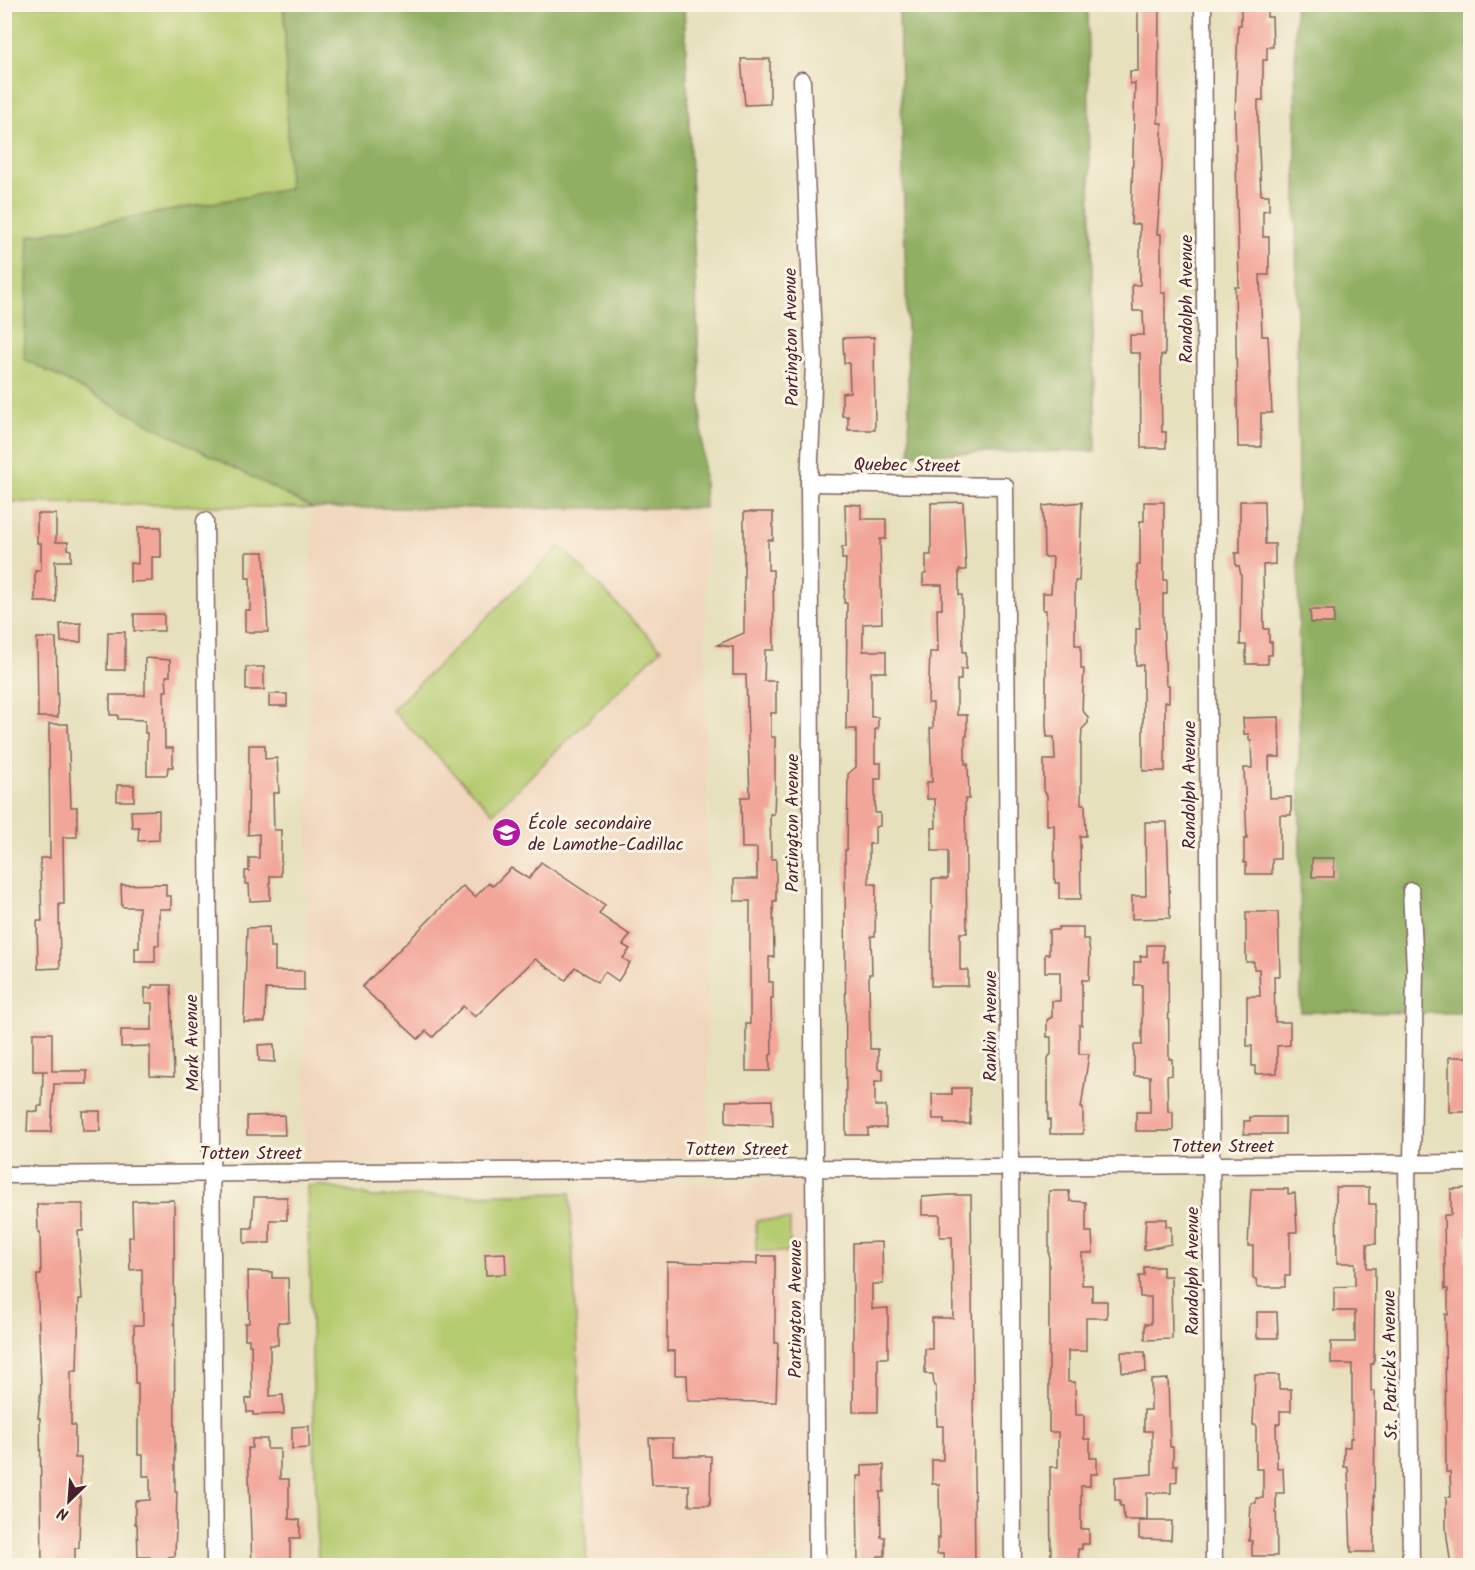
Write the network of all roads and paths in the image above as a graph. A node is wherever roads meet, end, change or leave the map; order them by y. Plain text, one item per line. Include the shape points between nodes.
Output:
1 (1203, 4) edge
2 (802, 80) dead end
3 (809, 483) junction
4 (1005, 486) joint
5 (205, 521) dead end
6 (1411, 891) dead end
7 (1470, 1163) edge
8 (1409, 1164) junction
9 (1211, 1165) junction
10 (1010, 1167) junction
11 (814, 1168) junction
12 (213, 1173) junction
13 (4, 1175) edge
14 (215, 1566) edge
15 (817, 1566) edge
16 (1013, 1566) edge
17 (1214, 1566) edge
18 (1411, 1566) edge

1 - 9 street, Randolph Avenue
2 - 3 street, Partington Avenue via 814,363
3 - 4 street, Quebec Street
3 - 11 street, Partington Avenue
4 - 10 street, Rankin Avenue
5 - 12 street, Mark Avenue
6 - 8 street, St. Patrick's Avenue via 1415,968
7 - 8 street, Totten Street
8 - 9 street, Totten Street
8 - 18 street, St. Patrick's Avenue
9 - 10 street, Totten Street
9 - 17 street, Randolph Avenue
10 - 11 street, Totten Street
10 - 16 street, Rankin Avenue
11 - 12 street, Totten Street
11 - 15 street, Partington Avenue
12 - 13 street, Totten Street
12 - 14 street, Mark Avenue

